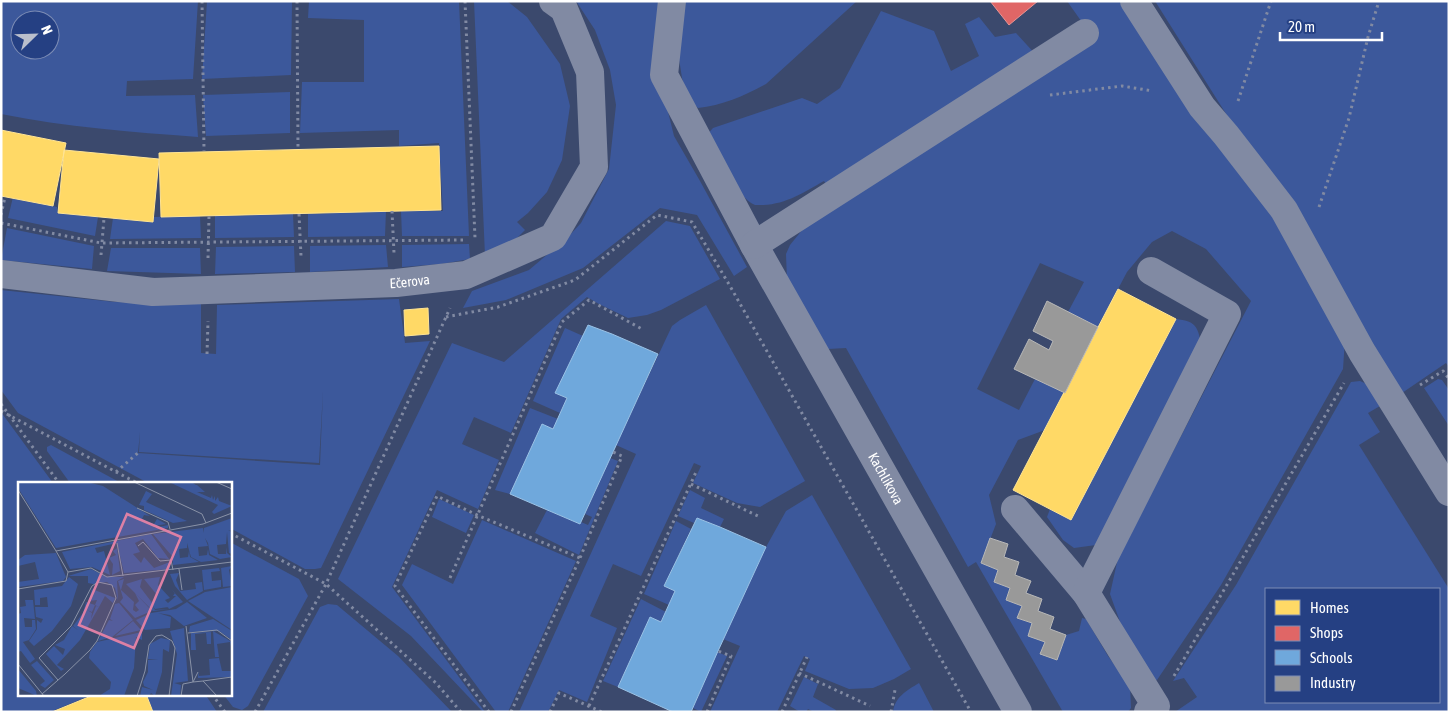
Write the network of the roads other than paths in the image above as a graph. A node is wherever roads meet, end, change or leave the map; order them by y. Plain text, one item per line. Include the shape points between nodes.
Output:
1 (554, 1) edge
2 (672, 1) edge
3 (1134, 1) edge
4 (1085, 33) dead end
5 (754, 245) junction
6 (1151, 271) dead end
7 (1, 274) edge
8 (1449, 492) edge
9 (1015, 509) dead end
10 (1086, 593) junction
11 (1152, 709) edge
12 (1018, 712) edge

1 - 7 street, Ečerova via 564,8 590,72 594,167 553,237 466,275 396,283 154,292
2 - 5 street, Kachlíkova via 664,75
3 - 8 street via 1202,107 1284,210 1362,352
4 - 5 street
5 - 12 street, Kachlíkova
6 - 10 street via 1227,314
9 - 10 street
10 - 11 street

